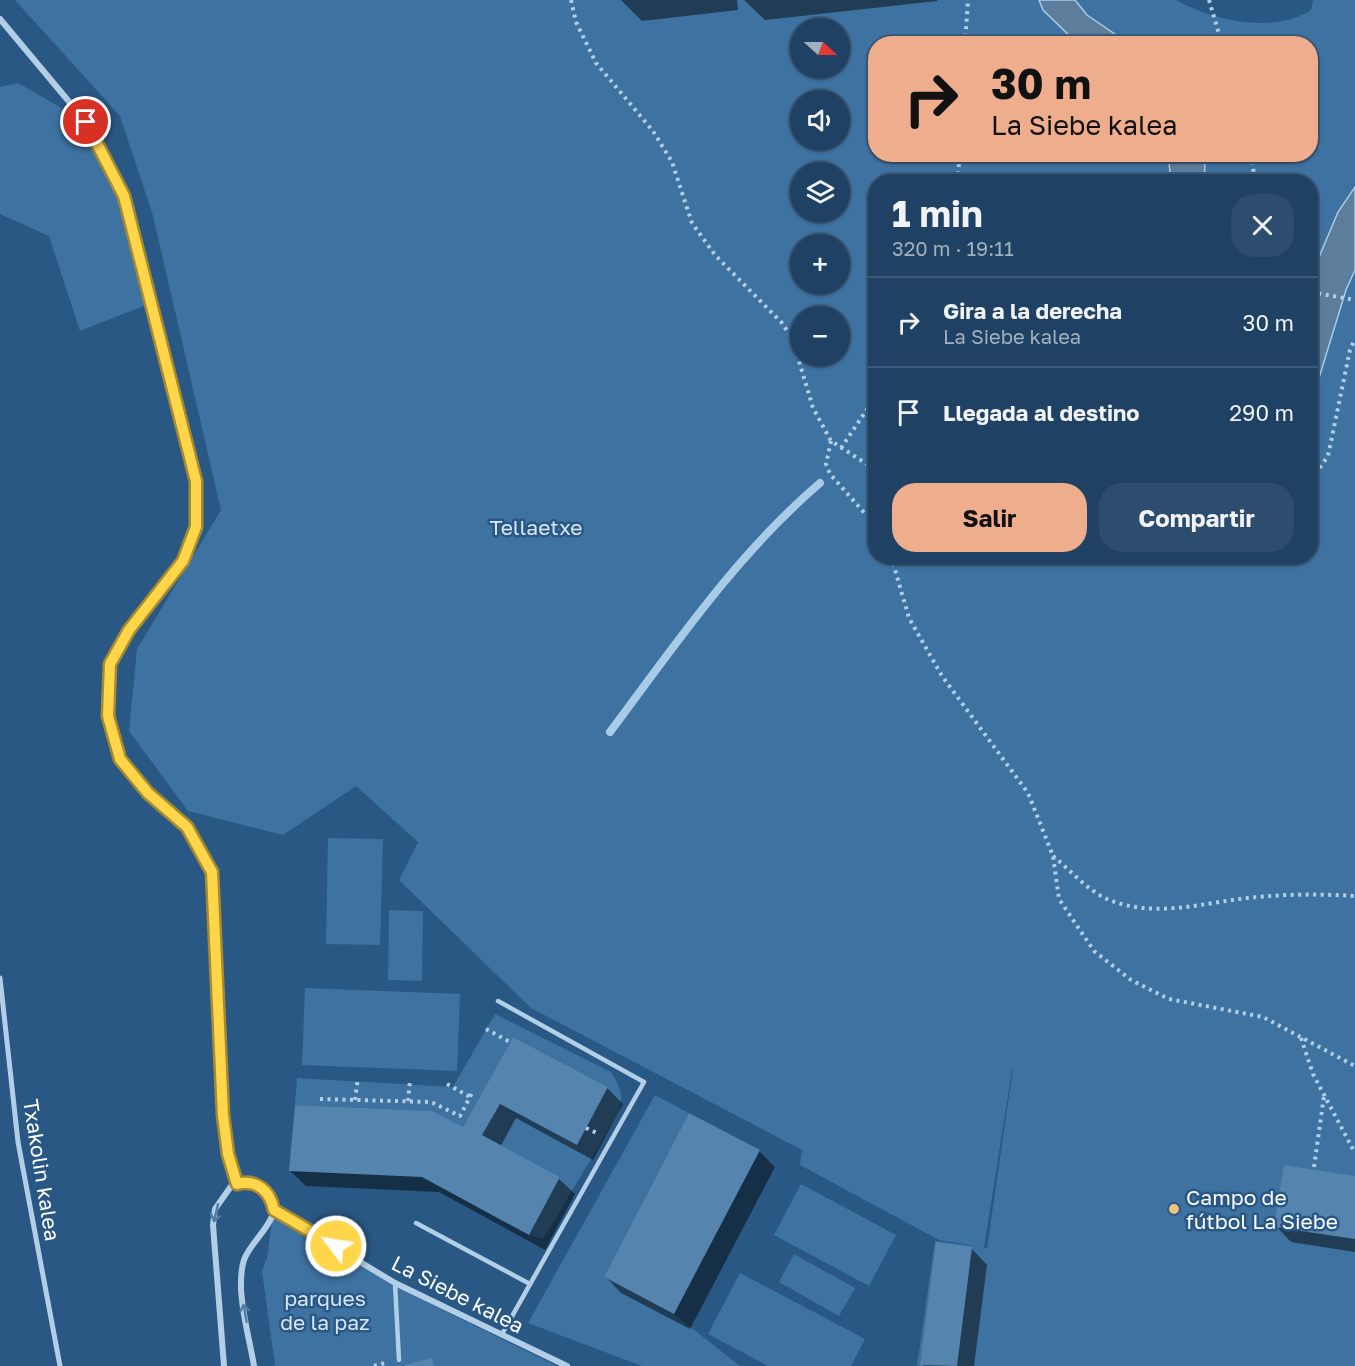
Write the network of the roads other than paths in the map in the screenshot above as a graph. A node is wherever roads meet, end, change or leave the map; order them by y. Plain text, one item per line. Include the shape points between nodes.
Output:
1 (0, 19) edge
2 (0, 978) edge
3 (498, 1001) dead end
4 (237, 1184) junction
5 (274, 1210) junction
6 (416, 1223) dead end
7 (395, 1282) junction
8 (530, 1284) junction
9 (502, 1334) junction
10 (399, 1360) dead end
11 (60, 1366) edge
12 (224, 1366) edge
13 (254, 1366) edge
14 (567, 1366) edge

1 - 4 street via 86,122 124,196 196,481 196,527 183,561 129,630 110,664 108,716 120,759 148,793 187,827 212,872 223,1115
2 - 11 street, Txakolin kalea via 18,1142
3 - 8 lane via 645,1082
4 - 5 street, La Siebe kalea via 260,1186 271,1197
4 -> 12 street via 218,1202 213,1225
5 - 7 street, La Siebe kalea
13 -> 5 street via 240,1285 244,1260
6 - 8 lane
7 - 9 street, La Siebe kalea
7 - 10 lane
8 - 9 lane
9 - 14 street, La Siebe kalea

